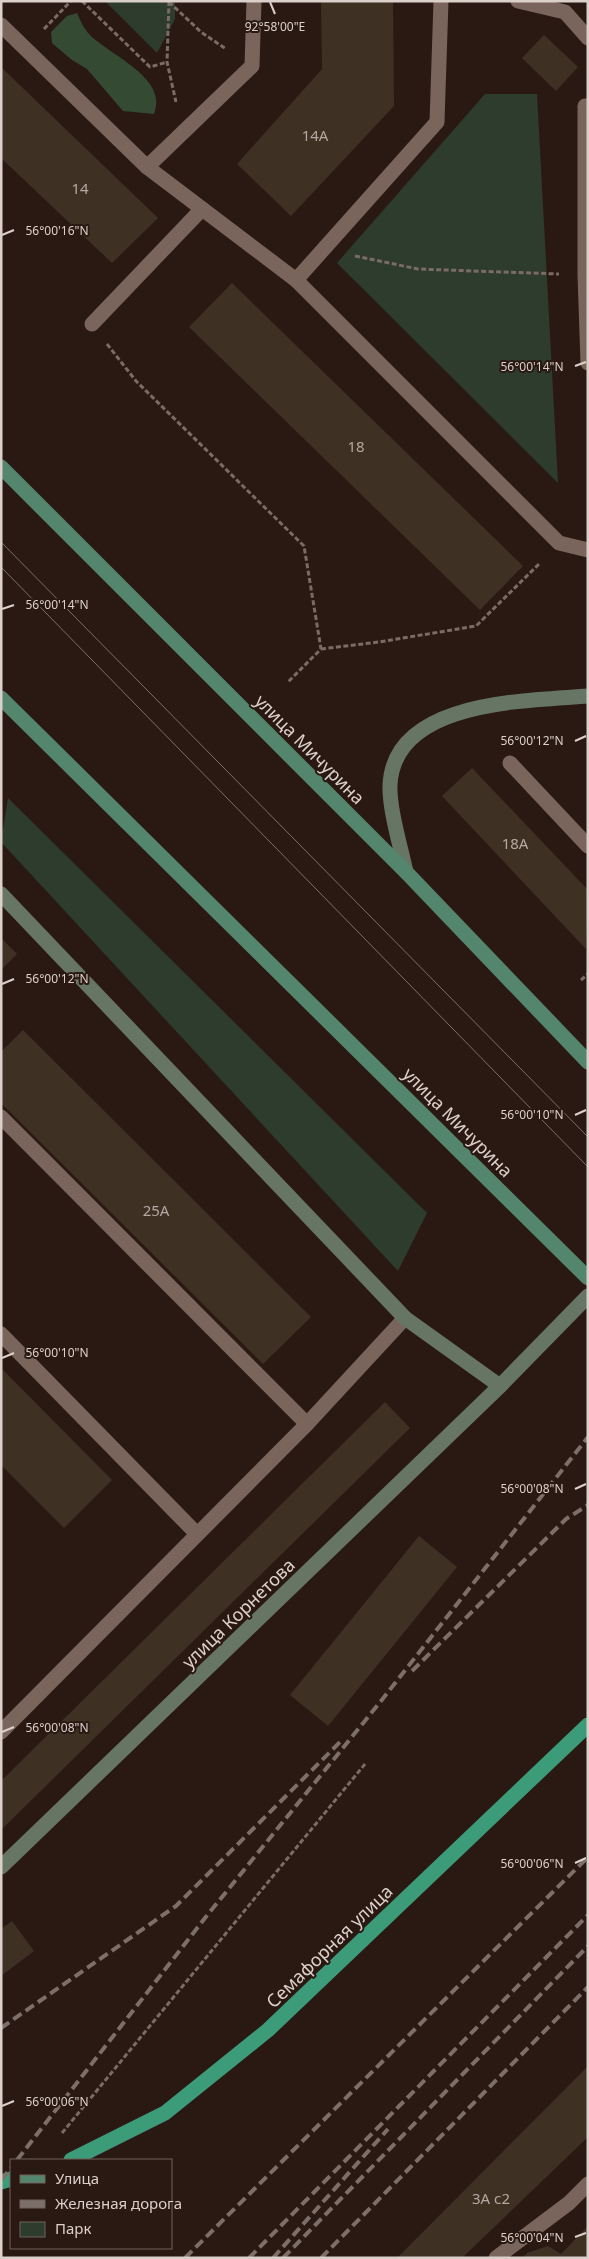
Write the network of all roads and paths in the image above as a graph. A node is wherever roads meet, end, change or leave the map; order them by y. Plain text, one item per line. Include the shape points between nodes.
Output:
1 (71, 1) edge
2 (82, 1) edge
3 (254, 1) edge
4 (441, 1) edge
5 (518, 1) edge
6 (168, 2) edge
7 (1, 25) edge
8 (588, 38) edge
9 (25, 49) junction
10 (167, 62) junction
11 (252, 66) junction
12 (588, 106) edge
13 (183, 135) junction
14 (147, 167) junction
15 (202, 209) junction
16 (324, 250) junction
17 (585, 274) junction
18 (296, 280) junction
19 (92, 324) joint
20 (588, 363) edge
21 (1, 467) edge
22 (559, 543) junction
23 (588, 550) edge
24 (321, 649) junction
25 (287, 683) dead end
26 (588, 696) edge
27 (1, 698) edge
28 (510, 763) dead end
29 (588, 846) edge
30 (406, 872) junction
31 (1, 894) edge
32 (588, 974) edge
33 (581, 980) dead end
34 (588, 1062) edge
35 (1, 1117) edge
36 (588, 1278) edge
37 (588, 1296) edge
38 (404, 1318) junction
39 (1, 1334) edge
40 (500, 1386) junction
41 (307, 1424) junction
42 (197, 1534) junction
43 (588, 1725) edge
44 (1, 1732) edge
45 (365, 1764) dead end
46 (1, 1867) edge
47 (59, 2138) dead end
48 (73, 2159) edge
49 (588, 2184) edge
50 (496, 2258) edge

1 - 9 path
2 - 10 path via 150,67
3 - 11 lane
4 - 16 lane via 437,122
5 - 8 lane via 565,12
6 - 10 path
6 - 11 path via 201,32
7 - 9 lane
9 - 14 lane
10 - 13 path
11 - 13 lane
12 - 17 lane via 585,106
13 - 14 lane
14 - 15 lane
15 - 18 lane
15 - 19 lane
16 - 17 path via 418,269
16 - 18 lane
17 - 20 lane
18 - 22 lane
19 - 24 path via 136,381 304,546
21 - 30 main road, улица Мичурина
22 - 23 lane
22 - 24 path via 476,626
24 - 25 path
26 - 30 main road via 490,704 429,726 406,742 393,764 390,786
27 - 36 main road, улица Мичурина
28 - 29 lane
30 - 34 main road, улица Мичурина
31 - 38 main road
32 - 33 path
35 - 41 lane
37 - 40 main road, улица Корнетова
38 - 40 main road
38 - 41 lane
39 - 42 lane
40 - 46 main road, улица Корнетова
41 - 42 lane
42 - 44 lane
43 - 48 highway, Семафорная улица via 268,2030 165,2113
45 - 47 path
49 - 50 lane via 569,2203

